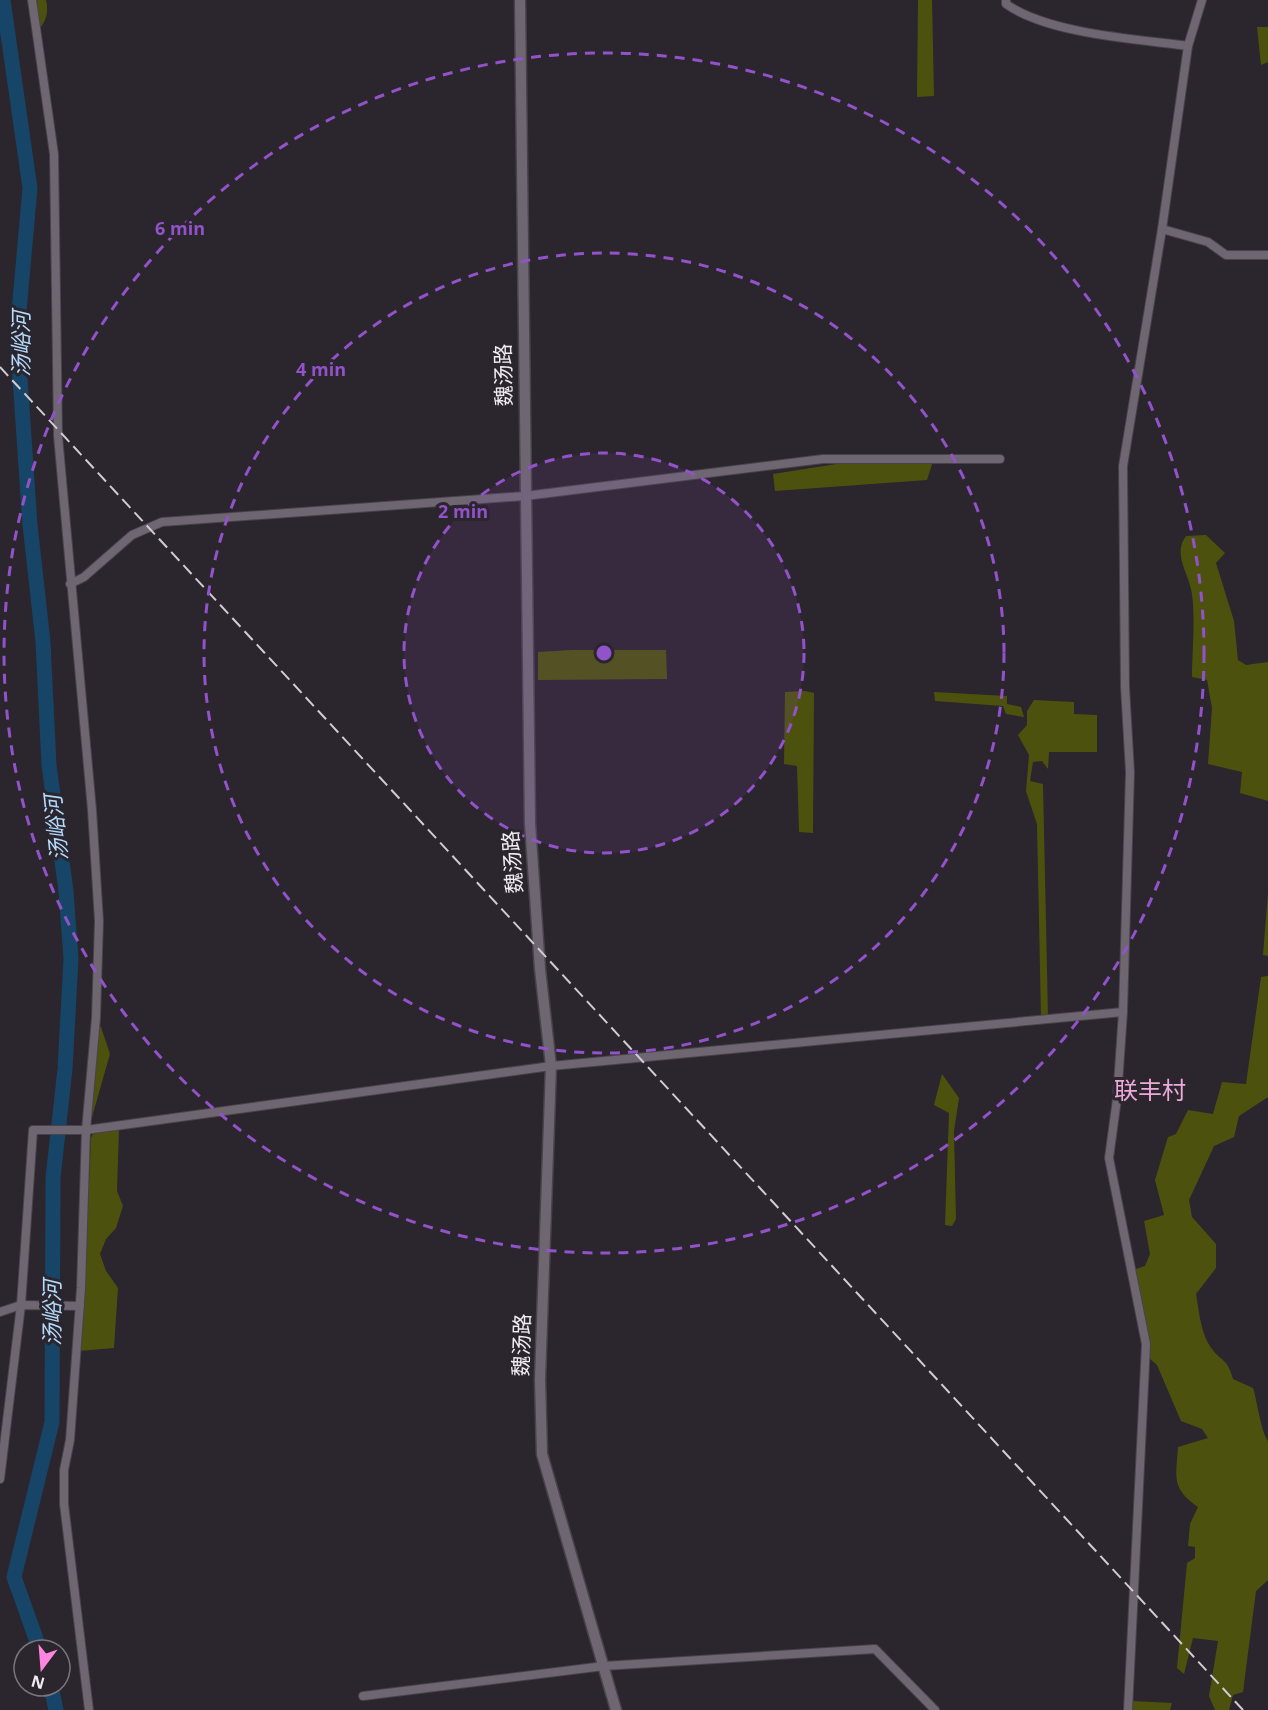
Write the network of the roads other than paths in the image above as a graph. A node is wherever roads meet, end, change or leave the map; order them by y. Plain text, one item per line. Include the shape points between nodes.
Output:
1 (32, 0) edge
2 (520, 0) edge
3 (1006, 0) edge
4 (1202, 0) edge
5 (1188, 46) junction
6 (1162, 229) junction
7 (1268, 255) edge
8 (1000, 459) dead end
9 (525, 496) junction
10 (70, 584) junction
11 (1123, 1012) junction
12 (551, 1066) junction
13 (86, 1130) junction
14 (21, 1305) junction
15 (80, 1306) junction
16 (0, 1312) edge
17 (0, 1479) edge
18 (604, 1666) junction
19 (363, 1696) dead end
20 (89, 1710) edge
21 (616, 1710) edge
22 (935, 1710) edge
23 (1128, 1710) edge

1 - 10 street via 54,154 58,436
2 - 9 street, 魏汤路
3 - 5 street via 1005,4 1020,14 1054,24
4 - 5 street
5 - 6 street
6 - 7 street via 1208,242 1226,255
6 - 11 street via 1123,466 1125,687 1130,772
8 - 9 street via 823,459
9 - 10 street via 162,522 132,535 84,577
9 - 12 street, 魏汤路 via 530,823
10 - 13 street via 99,921 96,1018
11 - 12 street
11 - 23 street via 1109,1158 1146,1344
12 - 13 street
12 - 18 street, 魏汤路 via 540,1379 542,1454
13 - 14 street via 33,1130
13 - 15 street
14 - 15 street
14 - 16 street
14 - 17 street
15 - 20 street via 64,1504
18 - 19 street
18 - 21 street, 魏汤路
18 - 22 street via 875,1650

